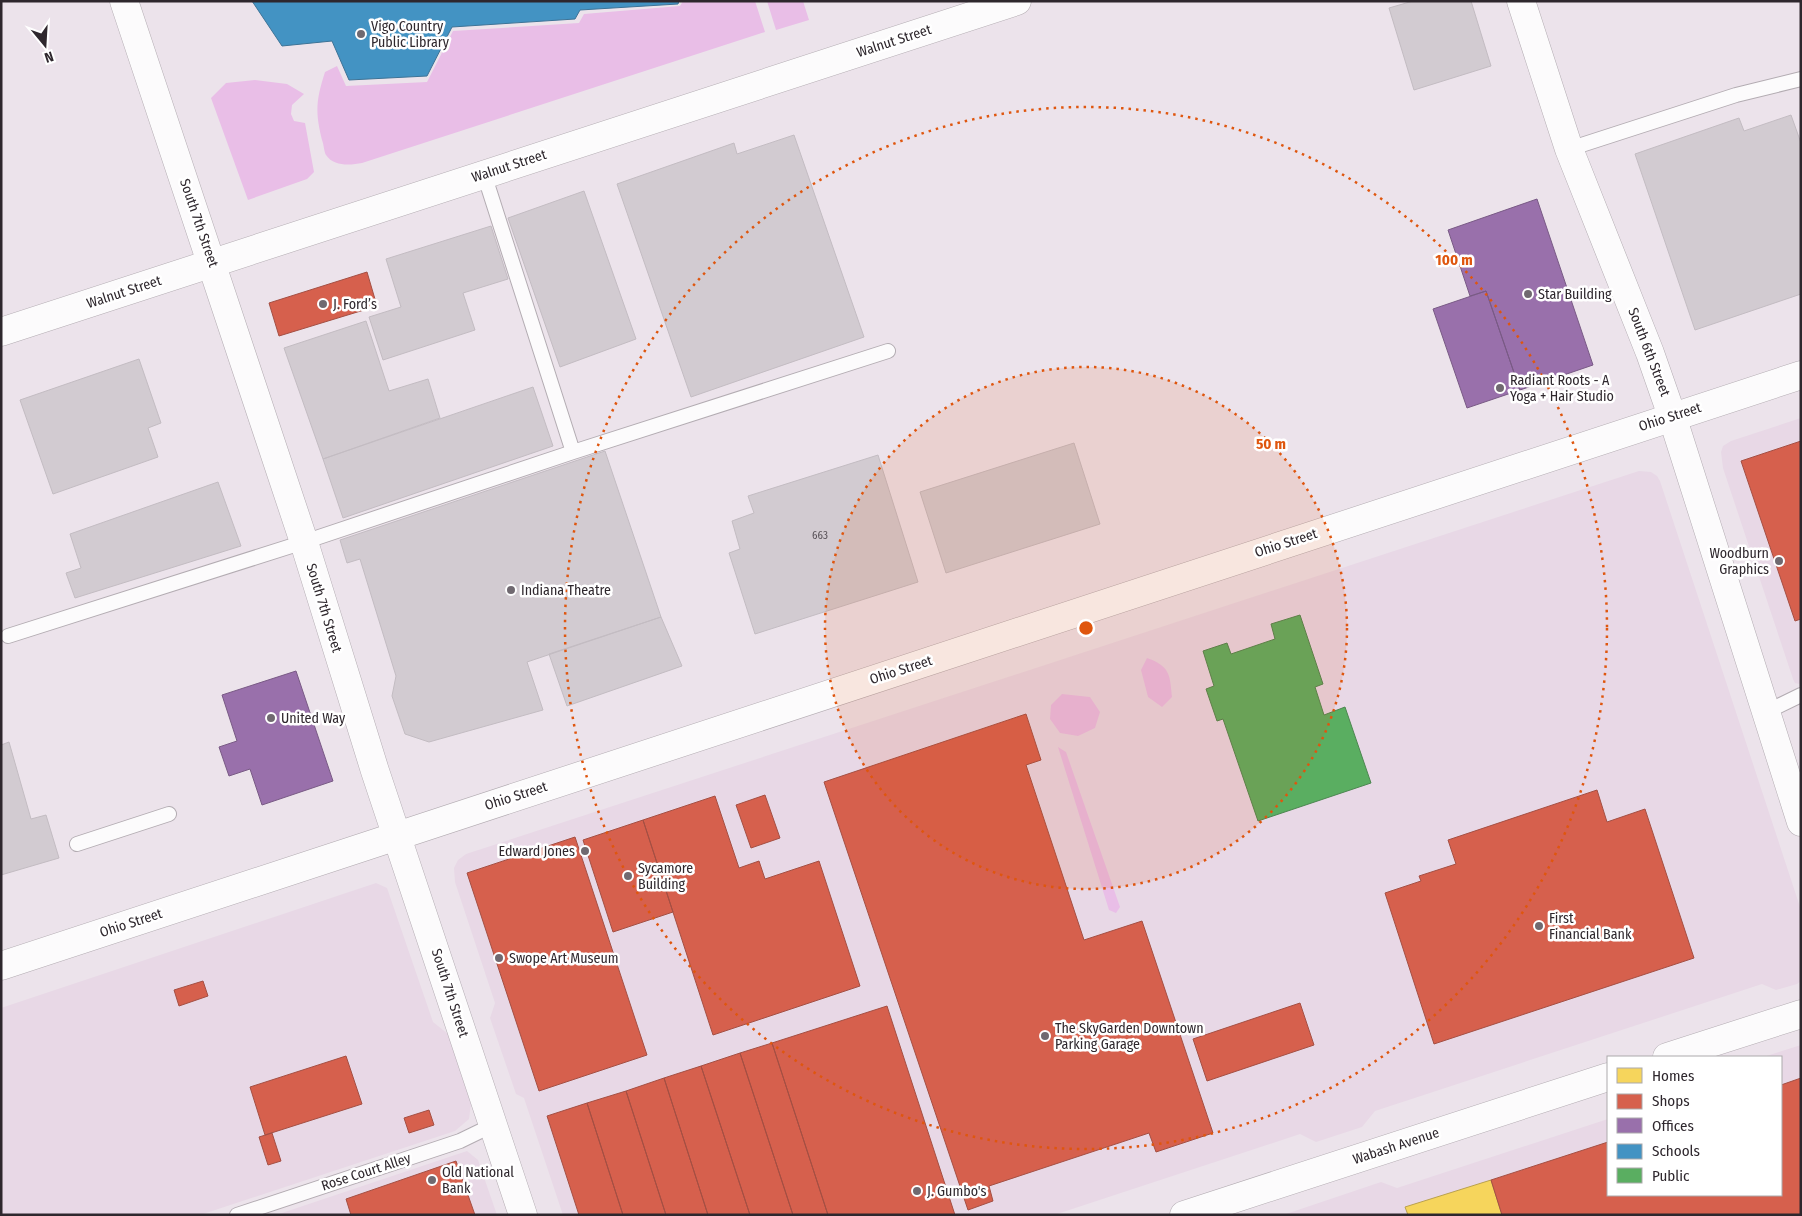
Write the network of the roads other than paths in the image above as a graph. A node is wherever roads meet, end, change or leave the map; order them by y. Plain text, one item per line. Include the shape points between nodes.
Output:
1 (124, 1) edge
2 (1016, 1) edge
3 (1521, 1) edge
4 (1801, 79) edge
5 (1569, 149) junction
6 (484, 174) junction
7 (212, 262) junction
8 (1, 332) edge
9 (888, 351) dead end
10 (1801, 375) edge
11 (1672, 416) junction
12 (573, 452) junction
13 (304, 542) junction
14 (8, 636) dead end
15 (1801, 695) edge
16 (1766, 712) junction
17 (169, 814) dead end
18 (1801, 822) edge
19 (397, 834) junction
20 (77, 844) dead end
21 (1, 966) edge
22 (1801, 1014) edge
23 (1671, 1056) edge
24 (1607, 1076) edge
25 (493, 1125) junction
26 (237, 1215) edge
27 (523, 1215) edge
28 (1184, 1215) edge

1 - 7 main road, South 7th Street
2 - 6 main road, Walnut Street
3 - 5 main road, South 6th Street
4 - 5 lane via 1736,95
5 - 11 main road, South 6th Street
6 - 7 main road, Walnut Street
6 - 12 lane
7 - 8 main road, Walnut Street
7 - 13 main road, South 7th Street
9 - 12 lane
10 - 11 main road, Ohio Street
11 - 16 main road, South 6th Street
11 - 19 main road, Ohio Street
12 - 13 lane
13 - 14 lane
13 - 19 main road, South 7th Street
15 - 16 lane
16 - 18 main road, South 6th Street
17 - 20 lane
19 - 21 main road, Ohio Street
19 - 25 main road, South 7th Street
22 - 23 main road
24 - 28 main road, Wabash Avenue
25 - 26 lane, Rose Court Alley via 460,1141
25 - 27 main road, South 7th Street

